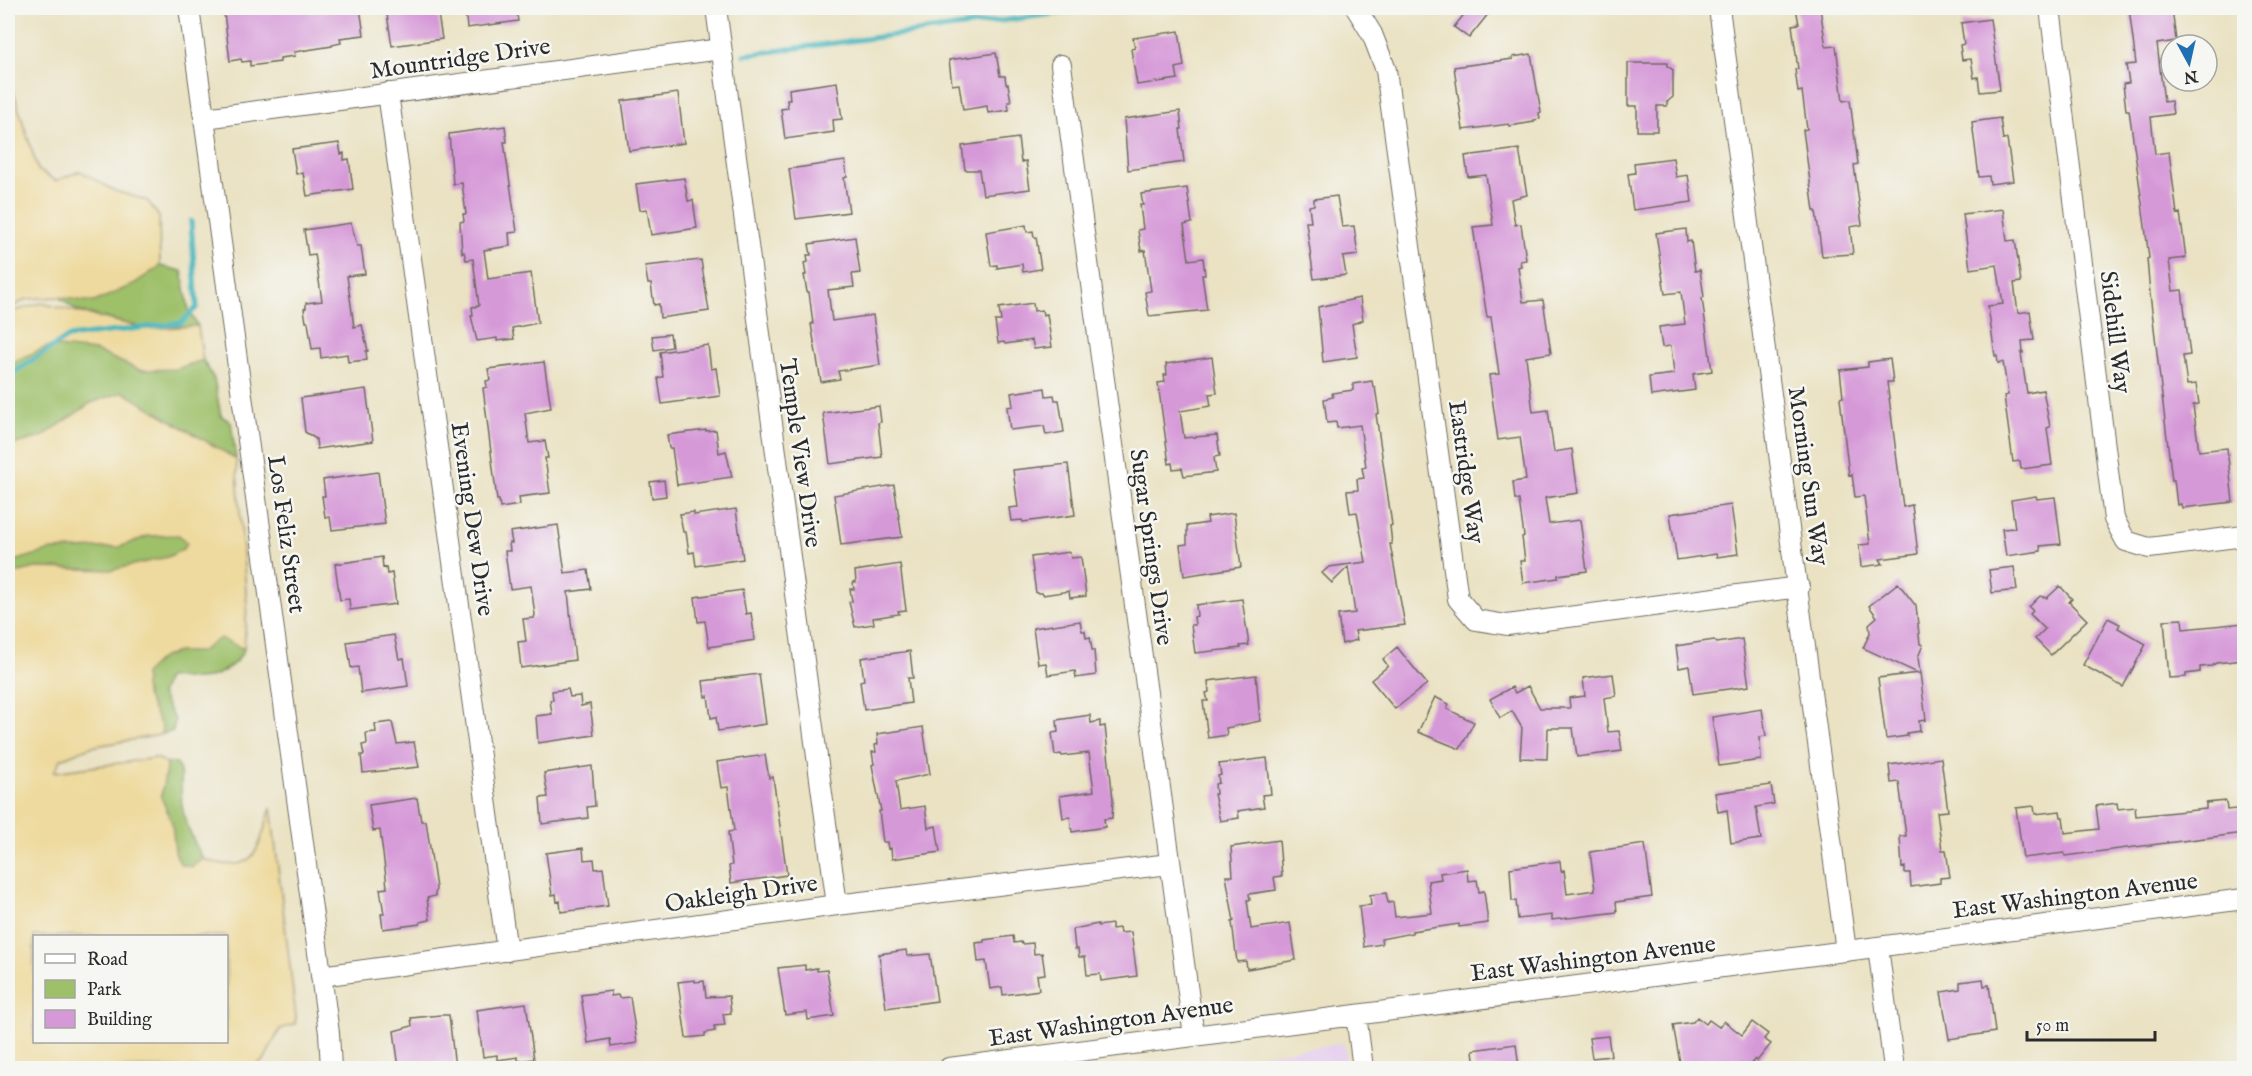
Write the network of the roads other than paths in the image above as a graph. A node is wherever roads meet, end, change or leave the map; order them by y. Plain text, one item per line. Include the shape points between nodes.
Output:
1 (189, 8) edge
2 (716, 8) edge
3 (1356, 8) edge
4 (1719, 8) edge
5 (2050, 8) edge
6 (721, 49) junction
7 (1061, 65) dead end
8 (388, 93) junction
9 (205, 118) junction
10 (2244, 536) edge
11 (1799, 587) junction
12 (1169, 864) junction
13 (2244, 899) edge
14 (837, 905) junction
15 (1878, 947) junction
16 (507, 951) junction
17 (1846, 951) junction
18 (321, 976) junction
19 (1356, 1015) junction
20 (1194, 1036) junction
21 (331, 1068) edge
22 (949, 1068) edge
23 (1363, 1068) edge
24 (1894, 1068) edge

1 - 9 street, Los Feliz Street
2 - 6 street, Temple View Drive
3 - 11 street, Eastridge Way via 1372,33 1386,70 1458,599 1476,620 1507,625
4 - 11 street, Morning Sun Way
5 - 10 street, Sidehill Way via 2114,519 2126,541 2149,548
6 - 8 street, Mountridge Drive
6 - 14 street, Temple View Drive
7 - 12 street, Sugar Springs Drive
8 - 9 street, Mountridge Drive
8 - 16 street, Evening Dew Drive
9 - 18 street, Los Feliz Street
11 - 17 street, Morning Sun Way
12 - 14 street, Oakleigh Drive
12 - 20 street, Sugar Springs Drive
13 - 15 street, East Washington Avenue
14 - 16 street, Oakleigh Drive
15 - 17 street, East Washington Avenue
15 - 24 street
16 - 18 street, Oakleigh Drive
17 - 19 street, East Washington Avenue
18 - 21 street, Los Feliz Street
19 - 20 street, East Washington Avenue
19 - 23 street
20 - 22 street, East Washington Avenue

